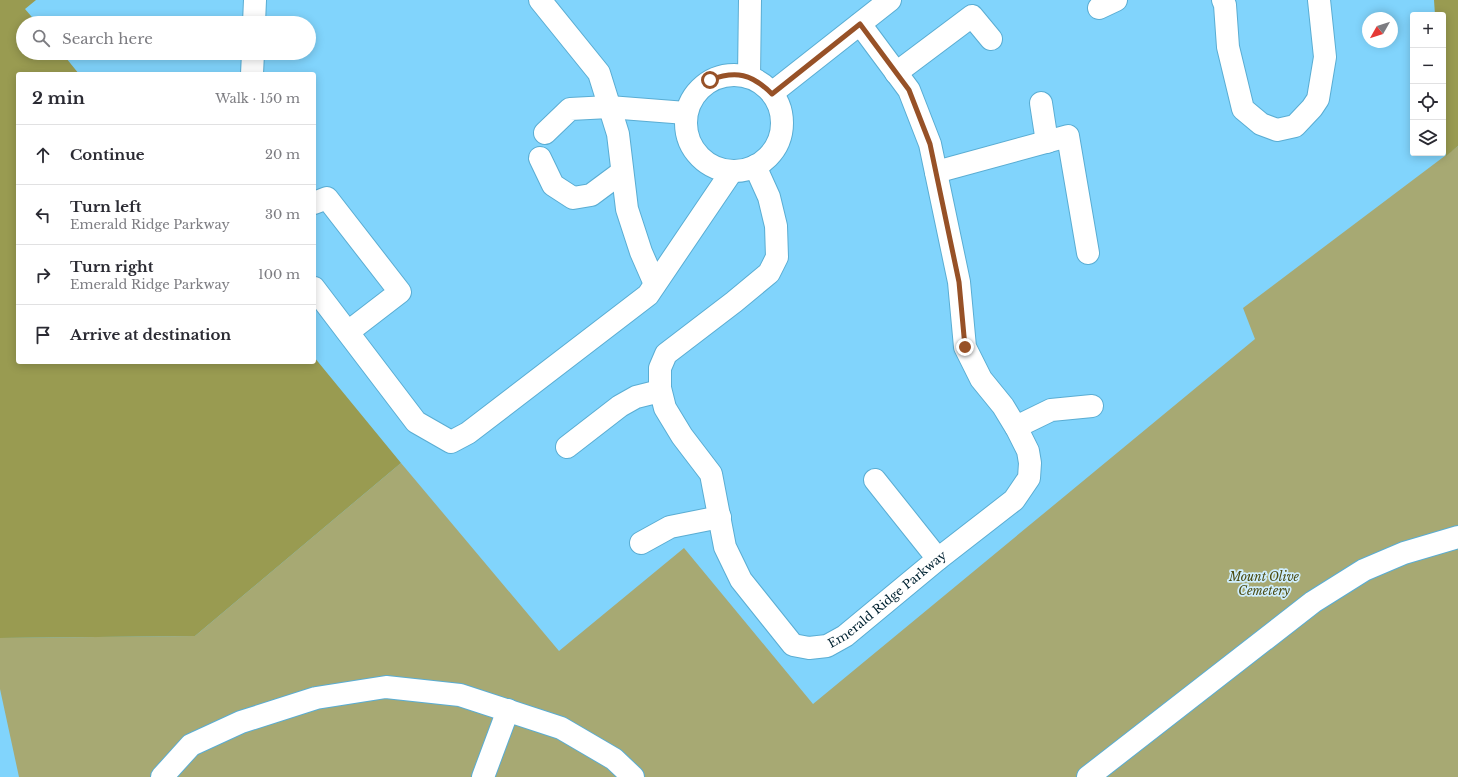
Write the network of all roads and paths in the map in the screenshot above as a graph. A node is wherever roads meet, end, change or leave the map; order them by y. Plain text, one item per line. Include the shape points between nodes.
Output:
1 (255, 0) edge
2 (540, 0) edge
3 (750, 0) edge
4 (890, 0) edge
5 (1223, 0) edge
6 (1319, 0) edge
7 (254, 16) edge
8 (860, 24) junction
9 (992, 39) dead end
10 (253, 60) edge
11 (252, 72) edge
12 (896, 73) junction
13 (749, 77) junction
14 (772, 94) junction
15 (1041, 103) dead end
16 (609, 107) junction
17 (686, 113) junction
18 (545, 133) dead end
19 (1047, 142) junction
20 (540, 158) dead end
21 (755, 166) junction
22 (732, 171) junction
23 (622, 172) junction
24 (936, 172) junction
25 (316, 202) edge
26 (1088, 253) dead end
27 (655, 284) junction
28 (316, 291) edge
29 (348, 332) junction
30 (660, 391) junction
31 (1092, 406) dead end
32 (1016, 427) junction
33 (567, 447) dead end
34 (875, 480) dead end
35 (720, 517) junction
36 (1458, 537) edge
37 (641, 543) dead end
38 (938, 559) junction
39 (508, 710) junction
40 (162, 777) edge
41 (483, 777) edge
42 (633, 777) edge
43 (1088, 777) edge

1 - 7 street
2 - 16 street via 599,73
3 - 13 street
4 - 8 street
5 - 6 street via 1228,47 1243,109 1261,124 1277,130 1295,126 1318,99 1325,57
8 - 12 street, Emerald Ridge Parkway
8 - 14 street
9 - 12 street via 972,16
10 - 11 street
12 - 24 street, Emerald Ridge Parkway via 909,90 930,144
13 - 14 street via 762,83
13 - 17 street via 736,74 710,80 699,89
14 - 21 street via 779,106 781,134 767,158
15 - 19 street
16 - 17 street
16 - 18 street via 570,109
16 - 23 street via 618,134
17 - 22 street via 688,140 696,152 718,169
19 - 24 street
19 - 26 street via 1068,136
20 - 23 street via 553,185 573,198 591,195
21 - 22 street
21 - 30 street, Emerald Ridge Parkway via 768,197 776,226 777,257 769,273 666,354 660,368
22 - 27 street
23 - 27 street via 627,208 641,252
24 - 32 street, Emerald Ridge Parkway via 959,282 965,347 981,379
25 - 29 street via 327,198 400,292
27 - 29 street via 648,295 468,433 451,442 416,422
28 - 29 street
30 - 33 street via 636,397 620,406
30 - 35 street, Emerald Ridge Parkway via 665,408 682,436 711,474
31 - 32 street via 1051,410
32 - 38 street, Emerald Ridge Parkway via 1028,451 1029,478 1014,500
34 - 38 street
35 - 37 street via 670,527
35 - 38 street, Emerald Ridge Parkway via 725,547 741,580 793,644 809,648 827,646 845,636
36 - 43 street via 1404,553 1364,570 1314,602
39 - 40 street via 460,694 386,687 316,698 241,722 191,745
39 - 41 street
39 - 42 street via 561,728 614,759

